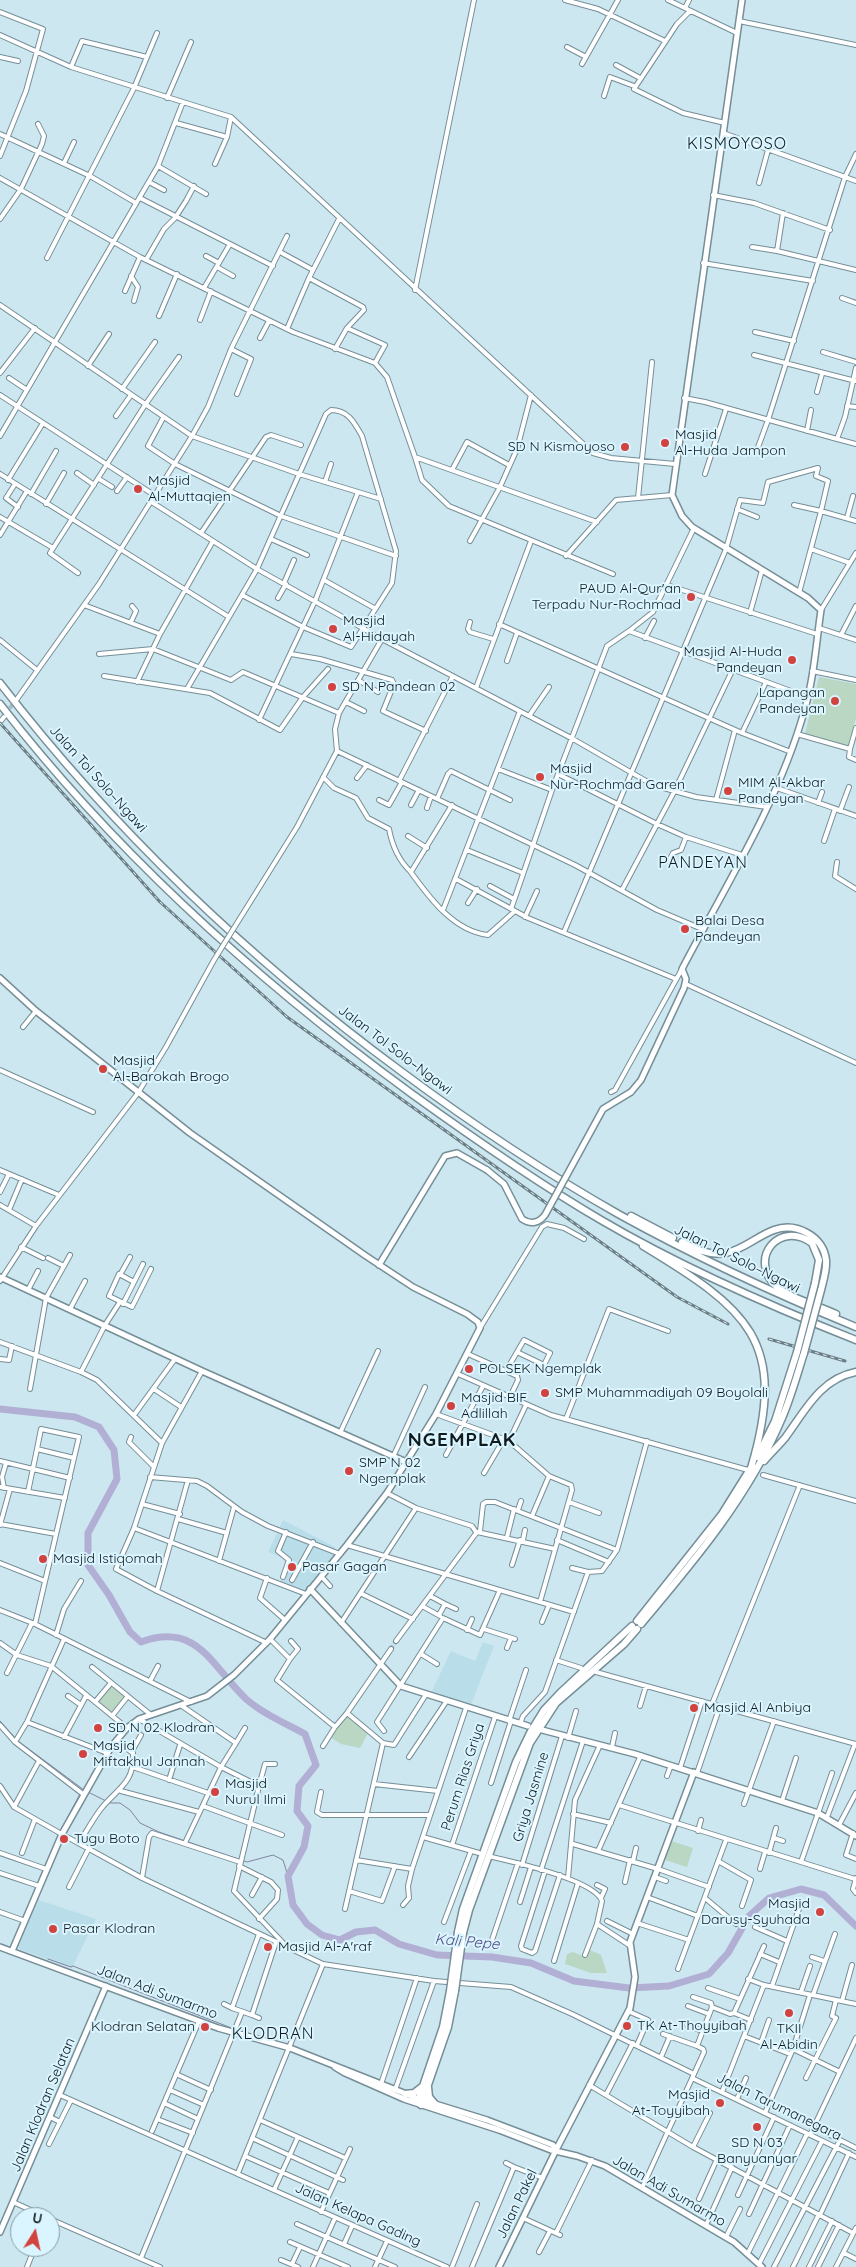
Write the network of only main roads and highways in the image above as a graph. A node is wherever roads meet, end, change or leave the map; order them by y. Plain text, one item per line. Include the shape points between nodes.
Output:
1 (0, 683) edge
2 (0, 704) edge
3 (584, 1194) junction
4 (601, 1220) junction
5 (856, 1325) edge
6 (856, 1340) edge
7 (801, 1353) junction
8 (856, 1372) edge
9 (758, 1467) junction
10 (749, 1469) junction
11 (637, 1625) junction
12 (425, 2086) junction
13 (405, 2094) road end
14 (420, 2102) road end
15 (435, 2104) road end

1 - 3 highway, Jalan Tol Solo–Ngawi via 71,771 176,882 300,992 467,1120
2 - 4 highway, Jalan Tol Solo–Ngawi via 63,780 162,886 294,1003 357,1054 471,1137
3 - 5 highway, Jalan Tol Solo–Ngawi via 720,1266
3 - 7 highway, bridge via 707,1252 720,1254 732,1251 780,1228 805,1232 817,1241 824,1254 826,1269
4 - 6 highway, Jalan Tol Solo–Ngawi via 762,1300
4 - 10 highway via 714,1292 750,1331 761,1359 766,1390 763,1422
5 - 7 highway, bridge via 776,1286 765,1264 768,1249 780,1237 793,1234 812,1243 819,1260 815,1283
7 - 9 highway via 782,1418
7 - 10 highway via 764,1446
8 - 9 highway via 836,1378 820,1391
9 - 11 highway via 714,1535
10 - 11 highway via 722,1514
11 - 12 highway, bridge via 555,1697 528,1736 506,1788 464,1909 453,1991
12 - 13 highway
12 - 14 highway
12 - 15 highway

